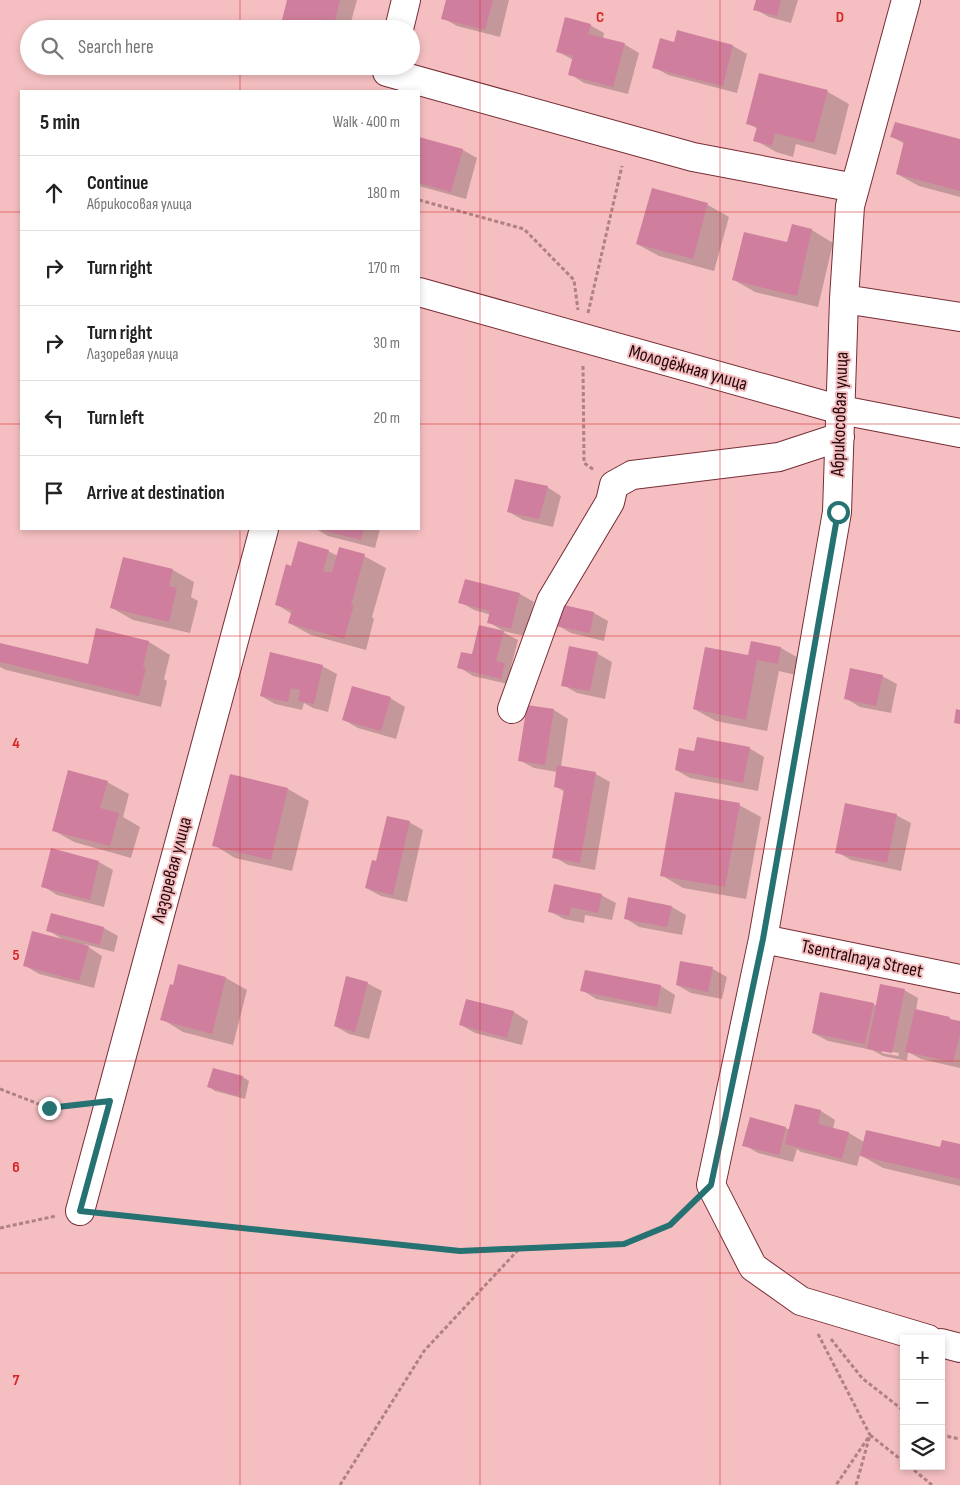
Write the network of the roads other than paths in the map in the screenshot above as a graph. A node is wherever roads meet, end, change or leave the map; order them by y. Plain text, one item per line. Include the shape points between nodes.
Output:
1 (406, 0) edge
2 (906, 0) edge
3 (401, 20) edge
4 (386, 76) edge
5 (855, 188) junction
6 (420, 292) edge
7 (844, 299) junction
8 (960, 317) edge
9 (840, 424) junction
10 (960, 433) edge
11 (264, 530) edge
12 (512, 709) dead end
13 (763, 939) junction
14 (960, 980) edge
15 (80, 1211) road end
16 (915, 1335) edge
17 (945, 1344) edge
18 (960, 1348) edge

1 - 3 street
2 - 5 street, Абрикосовая улица
4 - 5 street via 693,157
5 - 7 street, Абрикосовая улица via 850,206
6 - 9 street, Молодёжная улица via 582,338
7 - 8 street
7 - 9 street, Абрикосовая улица
9 - 10 street, Молодёжная улица
9 - 12 street via 779,457 632,475 614,485 610,502 551,601
9 - 13 street, Абрикосовая улица via 838,512
11 - 15 street, Лазоревая улица
13 - 14 street, Tsentralnaya Street
13 - 16 street, Абрикосовая улица via 711,1185 752,1266 801,1301
17 - 18 street

